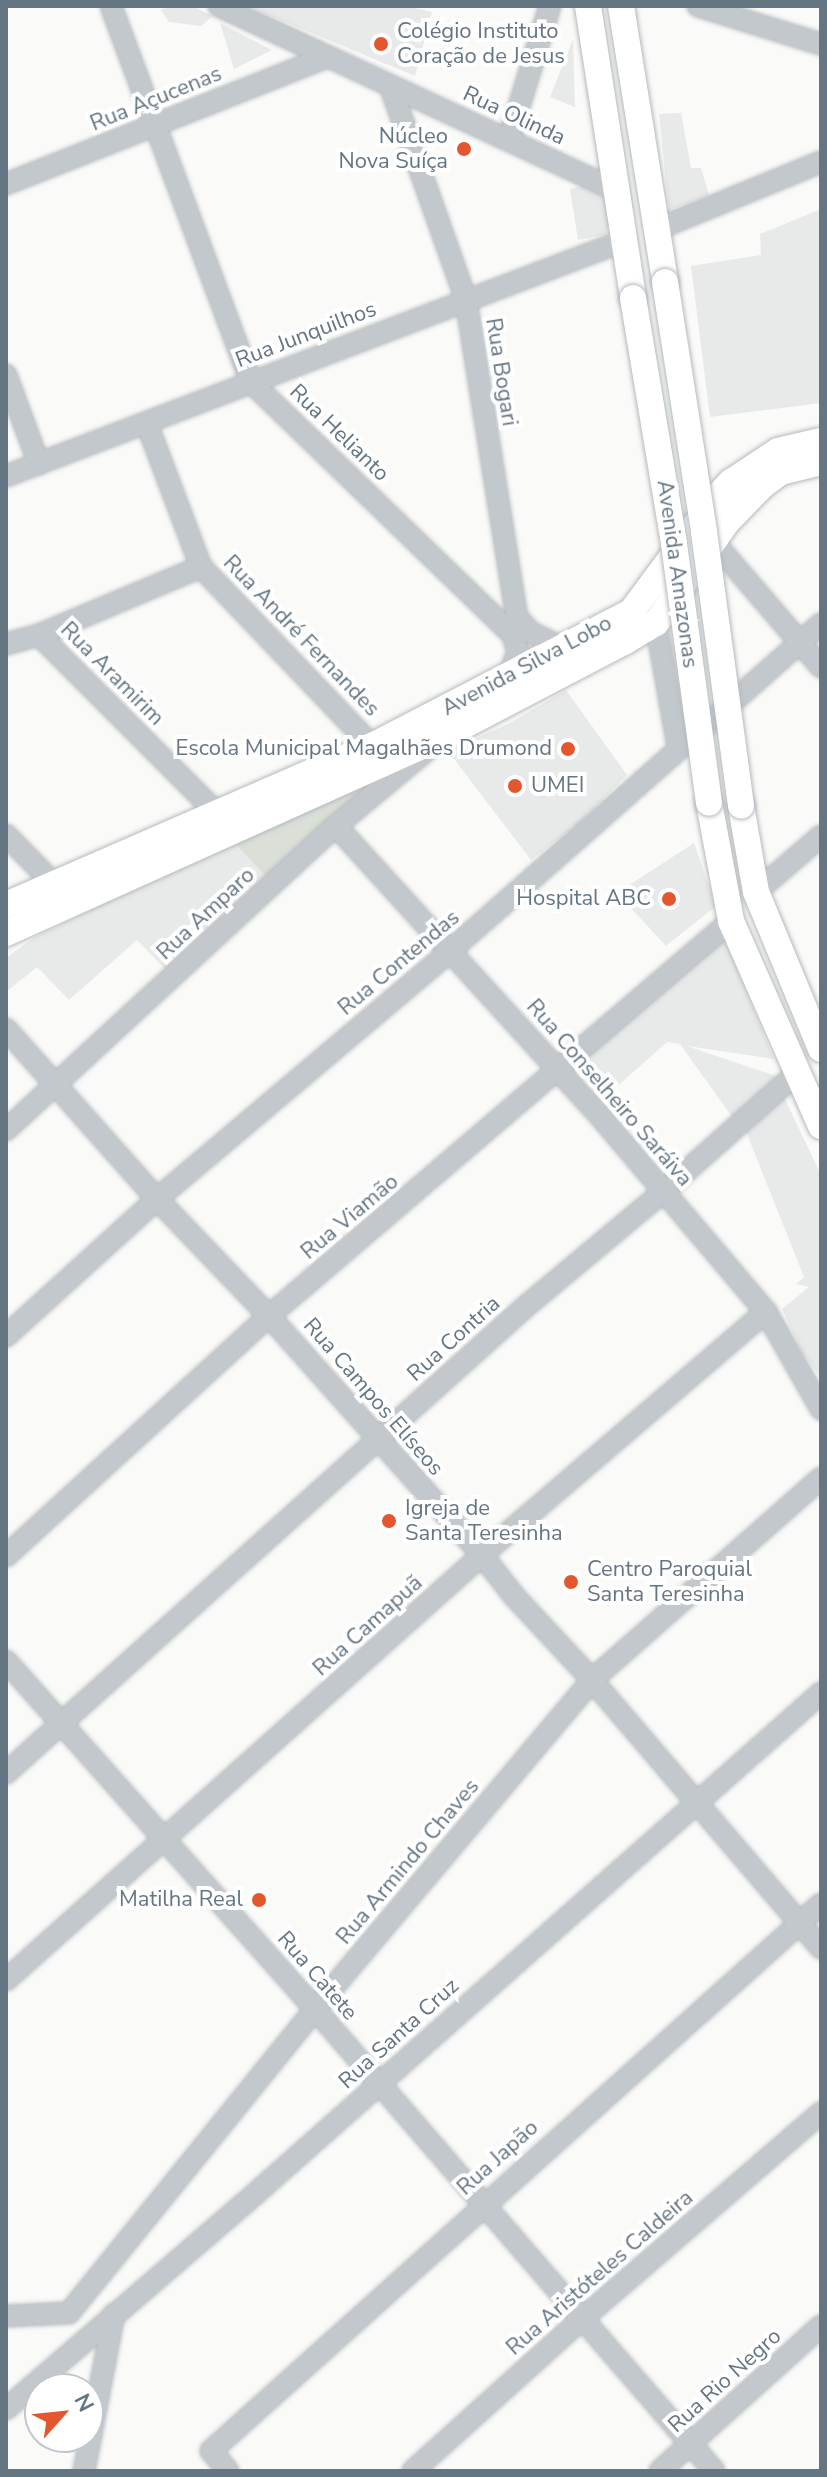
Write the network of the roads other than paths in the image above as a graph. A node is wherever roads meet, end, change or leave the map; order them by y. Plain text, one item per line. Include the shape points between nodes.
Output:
1 (111, 6) edge
2 (219, 6) edge
3 (550, 6) edge
4 (588, 6) edge
5 (621, 6) edge
6 (698, 6) edge
7 (821, 44) edge
8 (324, 58) junction
9 (391, 88) junction
10 (153, 126) junction
11 (509, 139) junction
12 (821, 162) edge
13 (6, 184) edge
14 (615, 190) junction
15 (655, 230) junction
16 (623, 241) junction
17 (466, 300) junction
18 (6, 375) edge
19 (251, 382) junction
20 (147, 424) junction
21 (821, 441) edge
22 (821, 462) edge
23 (39, 464) junction
24 (6, 476) edge
25 (713, 541) junction
26 (201, 567) junction
27 (513, 590) junction
28 (480, 603) junction
29 (656, 623) junction
30 (821, 624) edge
31 (39, 635) junction
32 (799, 643) junction
33 (6, 644) edge
34 (563, 648) junction
35 (821, 667) edge
36 (509, 676) junction
37 (442, 737) junction
38 (678, 747) junction
39 (373, 757) junction
40 (219, 815) junction
41 (336, 826) junction
42 (6, 835) edge
43 (821, 836) edge
44 (55, 885) junction
45 (756, 892) junction
46 (8, 919) edge
47 (731, 921) junction
48 (450, 951) junction
49 (6, 1029) edge
50 (821, 1049) edge
51 (557, 1068) junction
52 (796, 1074) junction
53 (56, 1085) junction
54 (821, 1126) edge
55 (6, 1130) edge
56 (664, 1191) junction
57 (157, 1199) junction
58 (766, 1312) junction
59 (269, 1316) junction
60 (6, 1336) edge
61 (821, 1409) edge
62 (378, 1440) junction
63 (821, 1478) edge
64 (482, 1555) junction
65 (6, 1556) edge
66 (6, 1661) edge
67 (592, 1680) junction
68 (821, 1693) edge
69 (61, 1724) junction
70 (6, 1773) edge
71 (696, 1802) junction
72 (166, 1840) junction
73 (821, 1904) edge
74 (799, 1923) junction
75 (821, 1948) edge
76 (6, 1980) edge
77 (315, 2009) junction
78 (379, 2084) junction
79 (821, 2113) edge
80 (481, 2205) junction
81 (114, 2314) junction
82 (6, 2316) edge
83 (582, 2319) junction
84 (821, 2326) edge
85 (6, 2409) edge
86 (690, 2445) junction
87 (84, 2471) edge
88 (228, 2471) edge
89 (413, 2471) edge
90 (660, 2471) edge
91 (714, 2471) edge

1 - 10 street, Rua Helianto
2 - 8 street, Rua Olinda
3 - 11 street
4 - 14 main road, Avenida Amazonas
5 - 15 main road, Avenida Amazonas
6 - 7 street
8 - 9 street, Rua Olinda
8 - 10 street, Rua Açucenas
9 - 11 street, Rua Olinda
9 - 17 street, Rua Bogari
10 - 13 street, Rua Açucenas
10 - 19 street, Rua Helianto
11 - 14 street, Rua Olinda
12 - 15 street
14 - 16 main road, Avenida Amazonas
15 - 45 main road, Avenida Amazonas, bridge
16 - 17 street, Rua Junquilhos
16 - 47 main road, Avenida Amazonas, bridge
17 - 19 street, Rua Junquilhos
17 - 27 street, Rua Bogari
18 - 23 street
19 - 20 street, Rua Junquilhos
19 - 28 street, Rua Helianto
20 - 23 street, Rua Junquilhos
20 - 26 street, Rua André Fernandes
21 - 34 main road, Avenida Silva Lobo via 778,451 731,482 632,611
22 - 25 main road, Avenida Silva Lobo via 781,472 763,485
23 - 24 street, Rua Junquilhos
25 - 29 main road, Avenida Silva Lobo
25 - 32 street
26 - 31 street
26 - 39 street, Rua André Fernandes
27 - 28 street
27 - 34 street, Rua Bogari via 517,617 530,632
28 - 36 street, Rua Helianto via 513,635 518,652
29 - 37 main road, Avenida Silva Lobo
29 - 38 street, Avenida Amazonas
30 - 32 street, Rua Contendas
31 - 33 street
31 - 40 street, Rua Aramirim
32 - 35 street
32 - 38 street, Rua Contendas
34 - 36 main road, Avenida Silva Lobo
36 - 39 main road, Avenida Silva Lobo
37 - 39 main road, Avenida Silva Lobo
37 - 41 street, Rua Amparo
38 - 48 street, Rua Contendas
39 - 40 main road, Avenida Silva Lobo
39 - 46 main road, Avenida Silva Lobo
40 - 44 main road, Avenida Silva Lobo
41 - 48 street, Rua Conselheiro Saráiva
41 - 53 street, Rua Amparo
42 - 44 street
43 - 45 street
44 - 46 main road, Avenida Silva Lobo
45 - 50 main road, Avenida Amazonas
47 - 51 street, Rua Viamão
47 - 52 main road, Avenida Amazonas
48 - 51 street, Rua Conselheiro Saráiva
48 - 57 street, Rua Contendas
49 - 53 street, Rua Campos Elíseos
51 - 56 street, Rua Conselheiro Saráiva
51 - 59 street, Rua Viamão
52 - 54 main road, Avenida Amazonas
52 - 56 street, Rua Contria
53 - 55 street, Rua Amparo
53 - 57 street, Rua Campos Elíseos
56 - 58 street, Rua Conselheiro Saráiva
56 - 62 street, Rua Contria
57 - 59 street, Rua Campos Elíseos
57 - 60 street, Rua Contendas
58 - 61 street, Rua Conselheiro Saráiva
58 - 64 street, Rua Camapuã
59 - 62 street, Rua Campos Elíseos
59 - 65 street, Rua Viamão
62 - 64 street, Rua Campos Elíseos
62 - 69 street, Rua Contria
63 - 67 street, Rua Armindo Chaves
64 - 67 street, Rua Campos Elíseos
64 - 72 street, Rua Camapuã
66 - 69 street, Rua Catete
67 - 71 street, Rua Campos Elíseos
67 - 77 street, Rua Armindo Chaves
68 - 71 street, Rua Santa Cruz
69 - 70 street, Rua Contria
69 - 72 street, Rua Catete
71 - 74 street, Rua Campos Elíseos
71 - 78 street, Rua Santa Cruz
72 - 76 street, Rua Camapuã
72 - 77 street, Rua Catete
73 - 74 street, Rua Japão
74 - 75 street, Rua Campos Elíseos
74 - 80 street, Rua Japão
77 - 78 street, Rua Catete
77 - 82 street, Rua Armindo Chaves via 69,2313
78 - 80 street, Rua Catete
78 - 81 street, Rua Santa Cruz
79 - 83 street, Rua Aristóteles Caldeira
80 - 83 street, Rua Catete
80 - 88 street, Rua Japão via 211,2451
81 - 85 street, Rua Santa Cruz
81 - 87 street
83 - 86 street, Rua Catete
83 - 89 street, Rua Aristóteles Caldeira
84 - 86 street, Rua Rio Negro
86 - 90 street, Rua Rio Negro
86 - 91 street, Rua Catete

